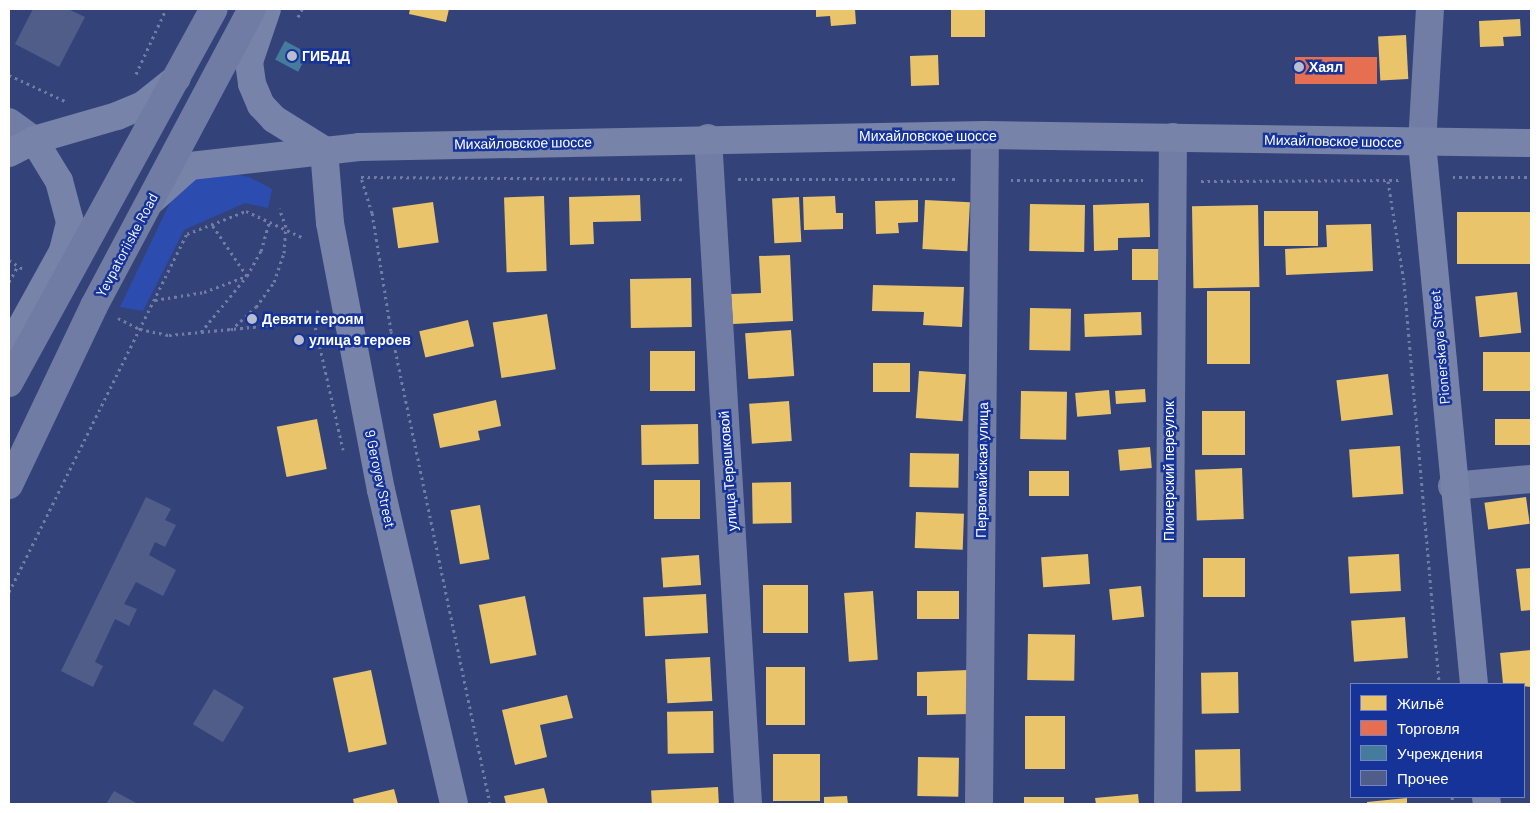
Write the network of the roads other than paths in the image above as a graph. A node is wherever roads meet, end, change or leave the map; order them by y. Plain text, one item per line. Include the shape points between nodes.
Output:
1 (214, 9) edge
2 (252, 9) edge
3 (267, 9) edge
4 (1430, 9) edge
5 (178, 76) junction
6 (9, 122) edge
7 (985, 135) junction
8 (1173, 137) junction
9 (708, 138) junction
10 (34, 140) junction
11 (1531, 142) edge
12 (1422, 143) junction
13 (324, 150) junction
14 (9, 153) edge
15 (152, 200) junction
16 (9, 349) edge
17 (9, 383) edge
18 (1531, 479) edge
19 (9, 485) edge
20 (1452, 486) junction
21 (1474, 683) edge
22 (454, 804) edge
23 (748, 804) edge
24 (979, 804) edge
25 (1168, 804) edge

1 - 5 main road
2 - 15 main road, Yevpatoriiske Road
3 - 13 main road via 249,62 252,84 261,105 274,119
4 - 12 street, Pionerskaya Street
5 - 10 main road via 142,105 117,116
5 - 17 main road
6 - 10 street
7 - 8 main road, Михайловское шоссе
7 - 9 main road, Михайловское шоссе
7 - 24 street, Первомайская улица
8 - 12 main road, Михайловское шоссе
8 - 25 street, Пионерский переулок
9 - 13 main road, Михайловское шоссе
9 - 23 street, улица Терешковой
10 - 14 main road
10 - 16 main road via 59,181 70,222 63,251
11 - 12 main road, Михайловское шоссе
12 - 20 main road, Pionerskaya Street
13 - 15 main road, Михайловское шоссе via 190,166
13 - 22 main road, 9 Geroyev Street via 330,223 381,490
15 - 19 main road, Yevpatoriiske Road via 94,306
18 - 20 street
20 - 21 main road, Pionerskaya Street

